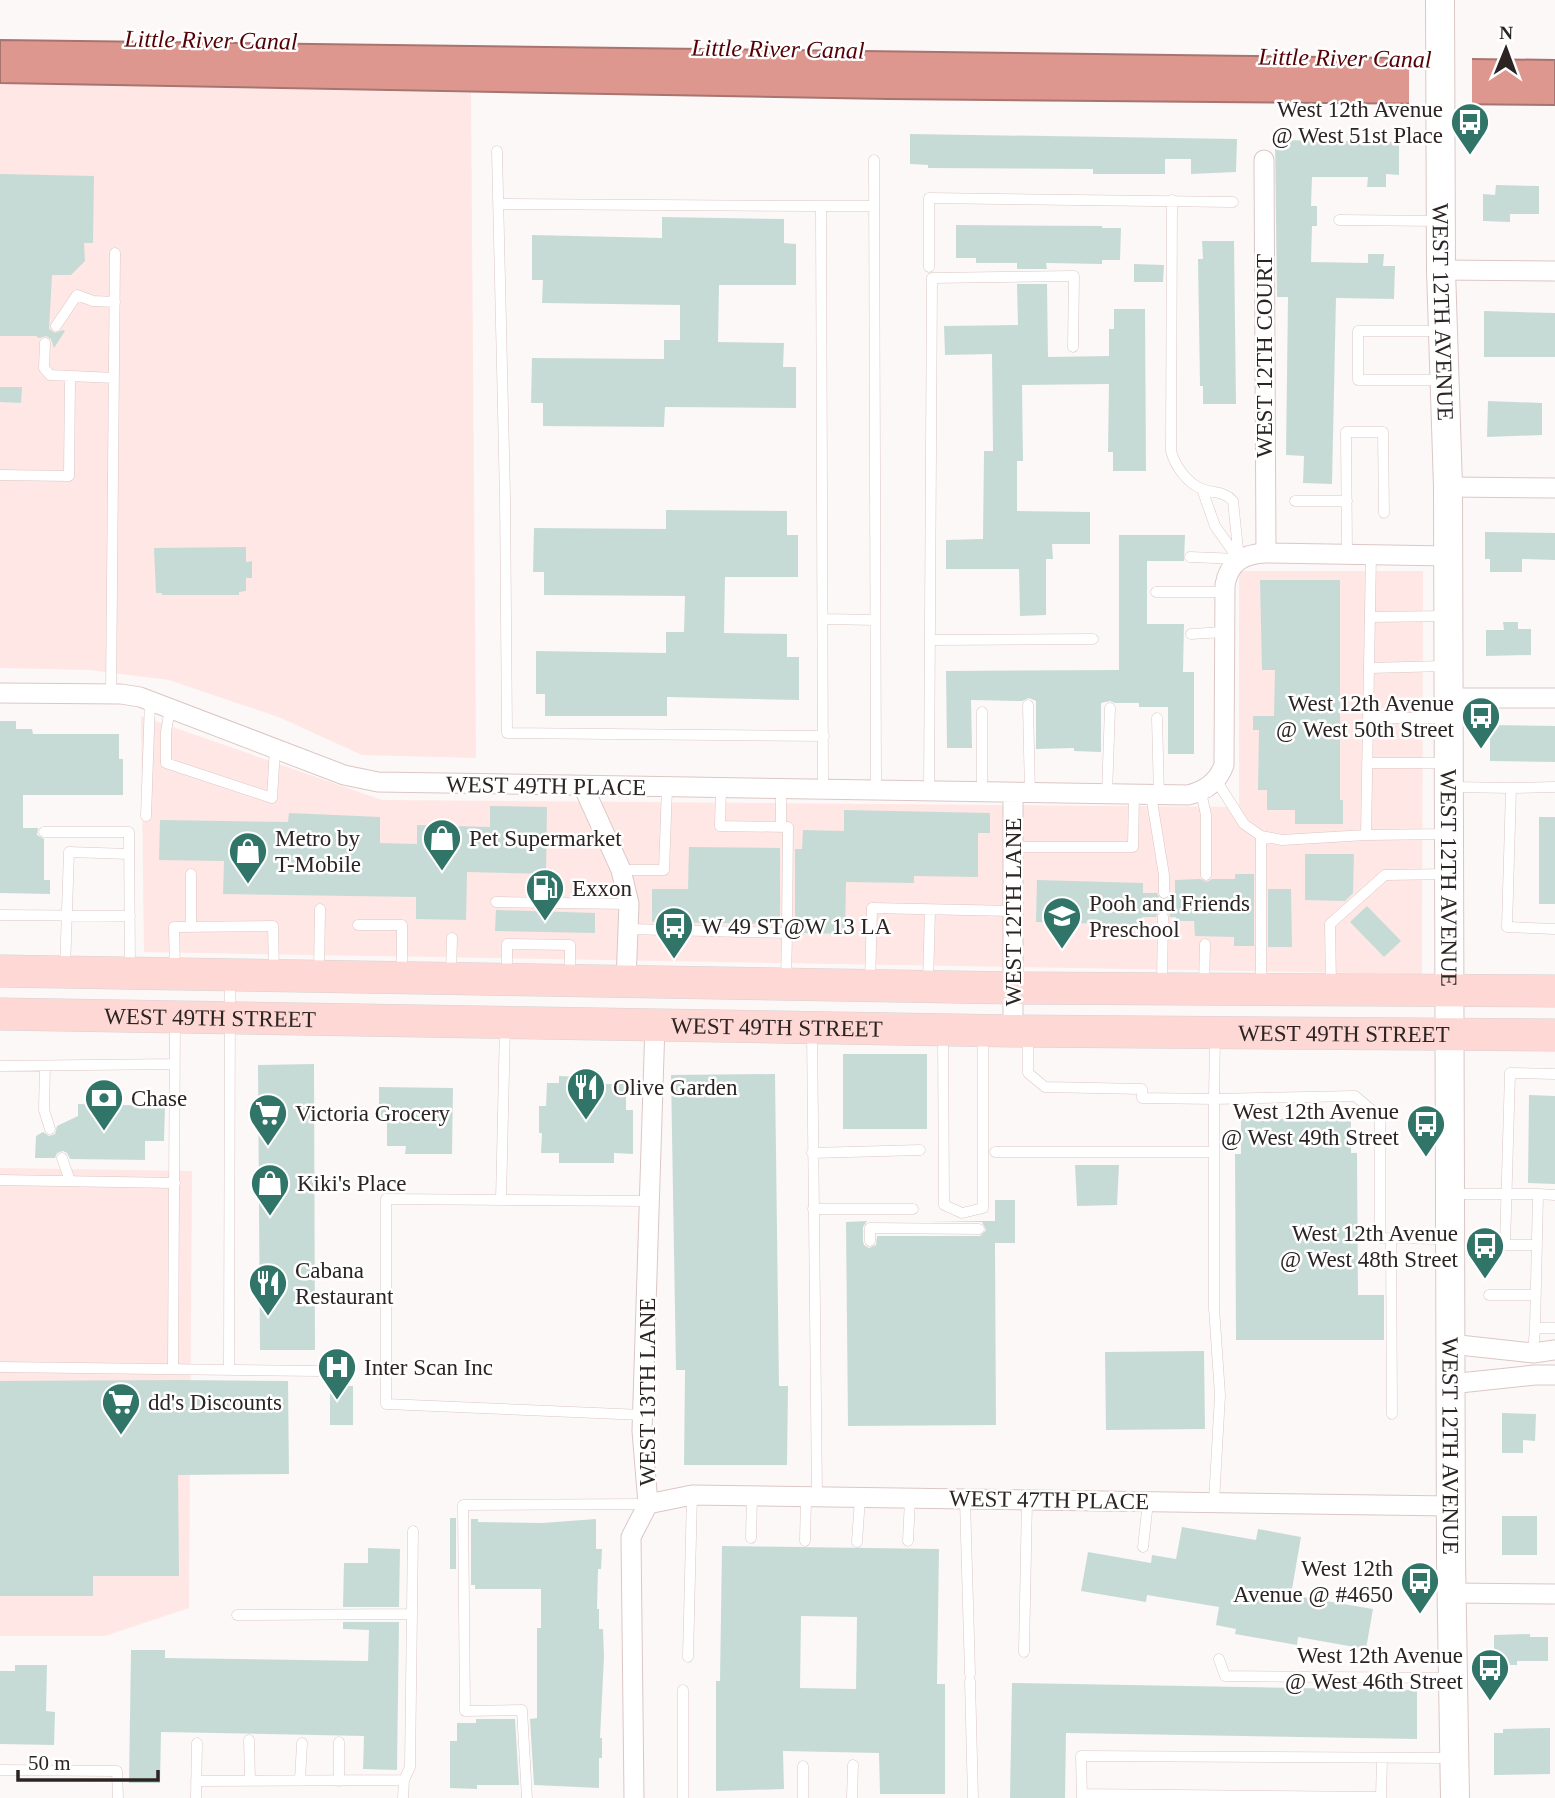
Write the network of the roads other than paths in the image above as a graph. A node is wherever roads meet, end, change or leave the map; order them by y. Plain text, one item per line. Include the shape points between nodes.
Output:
1 (1440, 0) edge
2 (497, 150) dead end
3 (874, 160) dead end
4 (1264, 160) dead end
5 (1172, 201) junction
6 (1233, 202) dead end
7 (499, 204) junction
8 (874, 205) junction
9 (821, 206) junction
10 (1339, 220) dead end
11 (1441, 221) junction
12 (116, 253) dead end
13 (929, 267) dead end
14 (1441, 270) junction
15 (1555, 271) edge
16 (115, 302) junction
17 (56, 326) dead end
18 (1443, 331) junction
19 (45, 343) dead end
20 (1073, 347) dead end
21 (69, 377) junction
22 (114, 378) junction
23 (1445, 380) junction
24 (0, 475) edge
25 (1448, 486) junction
26 (1555, 488) edge
27 (1202, 489) junction
28 (1295, 501) dead end
29 (1347, 501) junction
30 (1384, 513) dead end
31 (1266, 553) junction
32 (1347, 554) junction
33 (1371, 555) junction
34 (1448, 556) junction
35 (1190, 557) dead end
36 (1238, 559) junction
37 (1156, 592) dead end
38 (1224, 592) junction
39 (1447, 616) junction
40 (1370, 617) junction
41 (824, 619) junction
42 (875, 620) junction
43 (1224, 632) junction
44 (1191, 634) dead end
45 (1093, 639) dead end
46 (930, 640) junction
47 (1447, 666) junction
48 (1369, 668) junction
49 (0, 693) edge
50 (111, 694) junction
51 (1555, 698) edge
52 (150, 701) junction
53 (1028, 705) dead end
54 (170, 708) junction
55 (1110, 708) dead end
56 (1447, 708) junction
57 (982, 712) dead end
58 (1157, 718) dead end
59 (1368, 718) junction
60 (824, 736) junction
61 (275, 748) junction
62 (1367, 763) junction
63 (1447, 775) junction
64 (583, 786) junction
65 (1208, 786) junction
66 (1555, 786) edge
67 (667, 788) junction
68 (1511, 788) junction
69 (721, 789) junction
70 (781, 789) junction
71 (823, 790) junction
72 (876, 791) junction
73 (929, 792) junction
74 (982, 793) junction
75 (1021, 793) junction
76 (1107, 794) junction
77 (1148, 795) junction
78 (146, 816) dead end
79 (781, 827) junction
80 (44, 832) dead end
81 (1447, 834) junction
82 (1366, 835) junction
83 (1261, 836) junction
84 (1013, 847) junction
85 (130, 853) junction
86 (621, 870) junction
87 (191, 874) dead end
88 (1448, 874) junction
89 (1206, 875) dead end
90 (1164, 893) dead end
91 (496, 902) dead end
92 (629, 904) junction
93 (320, 909) dead end
94 (930, 910) junction
95 (1013, 911) junction
96 (0, 915) edge
97 (67, 916) junction
98 (130, 916) junction
99 (1163, 917) dead end
100 (358, 925) dead end
101 (191, 927) junction
102 (628, 929) junction
103 (1555, 929) edge
104 (787, 933) junction
105 (452, 938) dead end
106 (1205, 944) dead end
107 (0, 971) edge
108 (65, 972) junction
109 (130, 973) junction
110 (175, 974) junction
111 (230, 975) junction
112 (274, 975) junction
113 (319, 976) junction
114 (401, 977) junction
115 (451, 978) junction
116 (626, 981) junction
117 (786, 984) junction
118 (830, 984) junction
119 (870, 985) junction
120 (928, 986) junction
121 (1013, 988) junction
122 (1161, 989) junction
123 (1204, 989) junction
124 (1261, 989) junction
125 (1332, 990) junction
126 (1448, 990) junction
127 (1555, 991) edge
128 (0, 1014) edge
129 (176, 1016) junction
130 (229, 1017) junction
131 (431, 1020) junction
132 (505, 1021) junction
133 (655, 1024) junction
134 (812, 1027) junction
135 (943, 1030) junction
136 (1008, 1031) junction
137 (1215, 1032) junction
138 (1449, 1033) junction
139 (1555, 1035) edge
140 (175, 1064) junction
141 (0, 1066) edge
142 (45, 1066) junction
143 (1555, 1074) edge
144 (1214, 1099) junction
145 (51, 1129) dead end
146 (920, 1150) dead end
147 (995, 1152) dead end
148 (812, 1153) junction
149 (1214, 1153) junction
150 (62, 1158) dead end
151 (0, 1180) edge
152 (70, 1181) junction
153 (175, 1183) junction
154 (1449, 1195) junction
155 (1507, 1195) junction
156 (1538, 1195) junction
157 (1555, 1195) edge
158 (501, 1200) junction
159 (649, 1201) junction
160 (813, 1209) junction
161 (913, 1209) dead end
162 (979, 1228) dead end
163 (1391, 1238) junction
164 (1449, 1239) junction
165 (870, 1241) dead end
166 (1537, 1245) junction
167 (1489, 1295) dead end
168 (1536, 1295) junction
169 (1535, 1328) junction
170 (1555, 1328) edge
171 (1450, 1344) junction
172 (1555, 1350) edge
173 (1532, 1353) junction
174 (0, 1367) edge
175 (173, 1369) junction
176 (229, 1370) junction
177 (318, 1371) dead end
178 (1555, 1375) edge
179 (1450, 1384) junction
180 (1392, 1414) dead end
181 (643, 1415) junction
182 (692, 1495) junction
183 (752, 1496) junction
184 (812, 1497) junction
185 (860, 1498) junction
186 (910, 1499) junction
187 (965, 1500) junction
188 (1027, 1500) junction
189 (1148, 1502) junction
190 (1214, 1502) junction
191 (648, 1504) junction
192 (1450, 1506) junction
193 (413, 1531) dead end
194 (751, 1538) dead end
195 (805, 1541) dead end
196 (908, 1541) dead end
197 (857, 1542) dead end
198 (1143, 1547) dead end
199 (1451, 1592) junction
200 (1555, 1594) edge
201 (412, 1614) junction
202 (237, 1615) dead end
203 (1024, 1653) dead end
204 (688, 1657) dead end
205 (1219, 1659) dead end
206 (1452, 1678) junction
207 (683, 1690) dead end
208 (249, 1740) dead end
209 (339, 1742) dead end
210 (197, 1743) dead end
211 (302, 1743) dead end
212 (1382, 1758) junction
213 (1454, 1758) junction
214 (853, 1765) dead end
215 (803, 1766) dead end
216 (0, 1770) edge
217 (250, 1780) junction
218 (300, 1780) junction
219 (339, 1780) junction
220 (404, 1780) junction
221 (196, 1781) junction
222 (1082, 1796) edge
223 (1381, 1797) edge
224 (118, 1798) edge
225 (196, 1798) edge
226 (403, 1798) edge
227 (527, 1798) edge
228 (634, 1798) edge
229 (683, 1798) edge
230 (803, 1798) edge
231 (852, 1798) edge
232 (973, 1798) edge
233 (1455, 1798) edge

1 - 11 main road, WEST 12TH AVENUE
2 - 7 lane
3 - 8 lane
4 - 31 street, WEST 12TH COURT
5 - 6 lane
5 - 13 lane via 929,198
5 - 27 lane via 1171,451 1179,471
7 - 9 lane
7 - 60 lane via 507,733
8 - 9 lane
8 - 42 lane
9 - 41 lane
10 - 11 lane
11 - 14 main road, WEST 12TH AVENUE
12 - 16 lane
14 - 15 street
14 - 18 main road, WEST 12TH AVENUE
16 - 17 lane via 77,295
16 - 22 lane
18 - 23 main road, WEST 12TH AVENUE
18 - 23 lane via 1358,331 1358,380
19 - 21 lane via 45,371
20 - 46 lane via 1074,276 932,278
21 - 22 lane
21 - 24 lane via 69,476
22 - 50 lane
23 - 25 main road, WEST 12TH AVENUE
25 - 26 street
25 - 34 main road, WEST 12TH AVENUE
27 - 36 lane via 1216,526
27 - 36 lane via 1223,492 1233,500
28 - 29 lane
29 - 30 lane via 1346,432 1383,432
29 - 32 lane
31 - 32 street
31 - 36 street
32 - 33 street
33 - 34 street
33 - 40 lane
34 - 39 main road, WEST 12TH AVENUE
35 - 36 lane
36 - 38 street via 1229,571
37 - 38 lane
38 - 43 street
39 - 40 lane
39 - 47 main road, WEST 12TH AVENUE
40 - 48 lane
41 - 42 lane
41 - 60 lane
42 - 72 lane
43 - 44 lane
43 - 65 street via 1225,760 1222,771
45 - 46 lane
46 - 73 lane
47 - 48 lane
47 - 56 main road, WEST 12TH AVENUE
48 - 59 lane
49 - 50 street, WEST 49TH PLACE
50 - 52 street, WEST 49TH PLACE
51 - 56 street
52 - 54 street, WEST 49TH PLACE
52 - 78 lane
53 - 75 lane
54 - 61 street, WEST 49TH PLACE
54 - 61 lane via 166,763 272,798
55 - 76 lane
56 - 59 lane
56 - 63 main road, WEST 12TH AVENUE
57 - 74 lane
58 - 77 lane
59 - 62 lane
60 - 71 lane
61 - 64 street, WEST 49TH PLACE via 366,781
62 - 63 lane
62 - 82 lane
63 - 68 lane
63 - 81 main road, WEST 12TH AVENUE
64 - 67 street, WEST 49TH PLACE
64 - 86 street
65 - 77 street via 1188,795
65 - 83 lane
65 - 89 lane
66 - 68 lane
67 - 69 street, WEST 49TH PLACE
67 - 86 lane via 664,870
68 - 103 lane via 1507,927
69 - 70 street, WEST 49TH PLACE
69 - 79 lane via 720,826
70 - 71 street, WEST 49TH PLACE
70 - 79 lane
71 - 72 street, WEST 49TH PLACE
72 - 73 street, WEST 49TH PLACE
73 - 74 street, WEST 49TH PLACE
74 - 75 street, WEST 49TH PLACE
75 - 76 street, WEST 49TH PLACE
75 - 84 street, WEST 12TH LANE
76 - 77 street
77 - 84 lane via 1133,848
77 - 90 lane
79 - 104 lane via 788,827
80 - 85 lane via 129,832
81 - 82 lane
81 - 88 main road, WEST 12TH AVENUE
82 - 83 lane via 1282,840
83 - 124 lane
84 - 95 street, WEST 12TH LANE
85 - 97 lane via 69,852
85 - 98 lane
86 - 92 street
87 - 101 lane
88 - 125 lane via 1385,874 1331,924
88 - 126 main road, WEST 12TH AVENUE
91 - 92 lane
92 - 102 street
93 - 113 lane
94 - 95 lane
94 - 119 lane via 872,908
94 - 120 lane
95 - 121 street, WEST 12TH LANE
96 - 97 lane
97 - 98 lane
97 - 108 lane
98 - 109 lane
99 - 122 lane
100 - 114 lane via 402,925
101 - 110 lane via 174,927
101 - 112 lane via 273,926
102 - 104 lane
102 - 116 street
104 - 117 lane
105 - 115 lane
106 - 123 lane
107 - 108 main road, WEST 49TH STREET
108 - 109 main road, WEST 49TH STREET
109 - 110 main road, WEST 49TH STREET
110 - 111 main road, WEST 49TH STREET
111 - 112 main road, WEST 49TH STREET
111 - 130 lane
112 - 113 main road, WEST 49TH STREET
113 - 114 main road, WEST 49TH STREET
114 - 115 main road, WEST 49TH STREET
115 - 116 main road, WEST 49TH STREET
116 - 117 main road, WEST 49TH STREET
116 - 131 main road via 600,1003 505,1003
117 - 118 main road, WEST 49TH STREET
118 - 119 main road, WEST 49TH STREET
118 - 133 main road via 756,1000 680,1002
119 - 120 main road, WEST 49TH STREET
120 - 121 main road, WEST 49TH STREET
121 - 122 main road, WEST 49TH STREET
121 - 136 street, WEST 12TH LANE
122 - 123 main road, WEST 49TH STREET
123 - 124 main road, WEST 49TH STREET
124 - 125 main road, WEST 49TH STREET
125 - 126 main road, WEST 49TH STREET
126 - 127 main road, WEST 49TH STREET
126 - 138 main road, WEST 12TH AVENUE
128 - 129 main road, WEST 49TH STREET
129 - 130 main road, WEST 49TH STREET
129 - 140 lane
130 - 131 main road, WEST 49TH STREET
130 - 176 lane
131 - 132 main road, WEST 49TH STREET
132 - 133 main road, WEST 49TH STREET
132 - 158 lane
133 - 134 main road, WEST 49TH STREET
133 - 159 street, WEST 13TH LANE
134 - 135 main road, WEST 49TH STREET
134 - 148 lane
135 - 136 main road, WEST 49TH STREET
135 - 136 lane via 944,1205 962,1213 983,1208
136 - 137 main road, WEST 49TH STREET
136 - 144 lane via 1028,1073 1045,1087 1142,1089 1142,1098
137 - 138 main road, WEST 49TH STREET
137 - 144 lane
138 - 139 main road, WEST 49TH STREET
138 - 154 main road, WEST 12TH AVENUE
140 - 142 lane
140 - 153 lane
141 - 142 lane
142 - 145 lane via 44,1110
143 - 155 lane via 1510,1073
144 - 149 lane
144 - 163 lane via 1355,1096 1380,1117 1380,1238
146 - 148 lane
147 - 149 lane
148 - 160 lane
149 - 190 lane via 1214,1308 1220,1395
150 - 152 lane
151 - 152 lane
152 - 153 lane
153 - 175 lane
154 - 155 lane
154 - 164 main road, WEST 12TH AVENUE
155 - 156 lane
155 - 166 lane via 1505,1245
156 - 157 lane
156 - 166 lane
158 - 159 lane
158 - 181 lane via 386,1199 386,1404
159 - 181 street, WEST 13TH LANE
160 - 161 lane
160 - 184 lane
162 - 165 lane via 870,1228
163 - 164 lane
163 - 180 lane
164 - 171 main road, WEST 12TH AVENUE
166 - 168 lane
167 - 168 lane
168 - 169 lane
169 - 170 lane
169 - 173 lane
171 - 173 street
171 - 179 main road, WEST 12TH AVENUE
172 - 173 street
174 - 175 lane
175 - 176 lane
176 - 177 lane
178 - 179 street
179 - 192 main road, WEST 12TH AVENUE
181 - 191 street, WEST 13TH LANE
182 - 183 street, WEST 47TH PLACE
182 - 191 street, WEST 47TH PLACE
182 - 204 lane
183 - 184 street, WEST 47TH PLACE
183 - 194 lane
184 - 185 street, WEST 47TH PLACE
184 - 195 lane
185 - 186 street, WEST 47TH PLACE
185 - 197 lane
186 - 187 street, WEST 47TH PLACE
186 - 196 lane
187 - 188 street, WEST 47TH PLACE
187 - 232 lane
188 - 189 street, WEST 47TH PLACE
188 - 203 lane
189 - 190 street, WEST 47TH PLACE
189 - 198 lane
190 - 192 street, WEST 47TH PLACE
191 - 227 lane via 463,1505 465,1711 522,1710
191 - 228 street, WEST 13TH LANE via 631,1537
192 - 199 main road, WEST 12TH AVENUE
193 - 201 lane
199 - 200 street
199 - 206 main road, WEST 12TH AVENUE
201 - 202 lane
201 - 220 lane via 410,1767
205 - 206 lane via 1225,1676
206 - 213 main road, WEST 12TH AVENUE
207 - 229 lane
208 - 217 lane
209 - 219 lane
210 - 221 lane
211 - 218 lane
212 - 213 lane
212 - 222 lane via 1081,1756
212 - 223 lane
213 - 233 main road, WEST 12TH AVENUE
214 - 231 lane
215 - 230 lane
216 - 224 lane via 117,1771
217 - 218 lane
217 - 221 lane
218 - 219 lane
219 - 220 lane
220 - 226 lane
221 - 225 lane
222 - 223 lane

